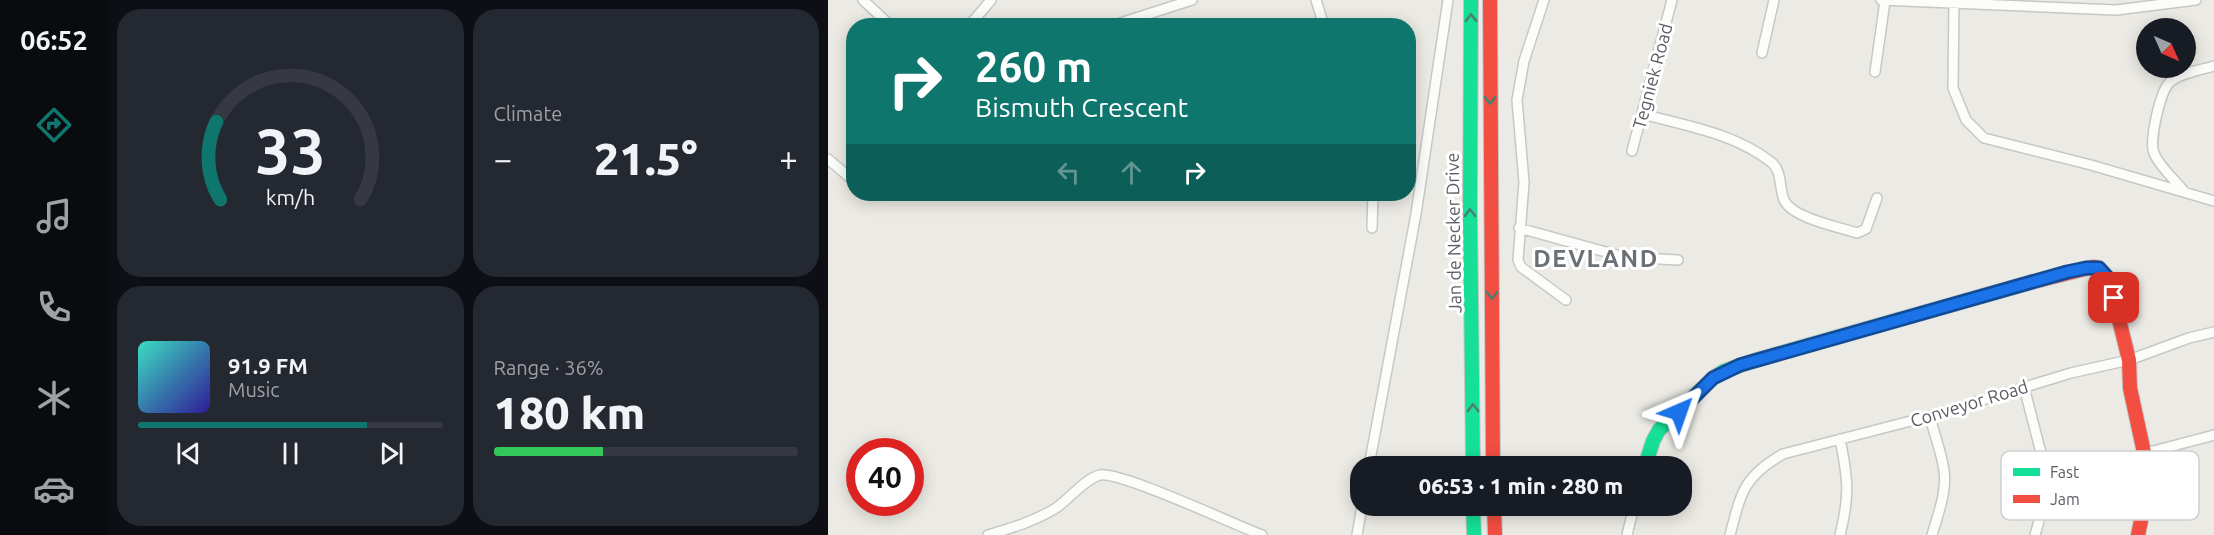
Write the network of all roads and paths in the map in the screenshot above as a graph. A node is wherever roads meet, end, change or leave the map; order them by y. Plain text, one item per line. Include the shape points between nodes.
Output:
1 (863, 0) edge
2 (991, 0) edge
3 (1192, 0) edge
4 (1316, 0) edge
5 (1448, 0) edge
6 (1471, 0) edge
7 (1490, 0) edge
8 (1544, 0) edge
9 (1672, 0) edge
10 (1774, 0) edge
11 (1883, 0) edge
12 (2196, 0) edge
13 (1954, 2) edge
14 (882, 18) edge
15 (976, 18) edge
16 (1136, 18) edge
17 (1322, 18) edge
18 (1762, 53) dead end
19 (2214, 66) edge
20 (1875, 72) dead end
21 (1643, 114) junction
22 (1632, 151) dead end
23 (828, 159) edge
24 (846, 174) edge
25 (2183, 190) junction
26 (1877, 198) dead end
27 (1372, 201) edge
28 (2214, 201) edge
29 (1372, 228) dead end
30 (1519, 228) junction
31 (1678, 260) dead end
32 (1566, 300) dead end
33 (2214, 332) edge
34 (2129, 360) junction
35 (2024, 387) junction
36 (1930, 416) junction
37 (2214, 435) edge
38 (1840, 439) junction
39 (2041, 451) edge
40 (2146, 451) edge
41 (2154, 451) edge
42 (1371, 456) edge
43 (1473, 456) edge
44 (1493, 456) edge
45 (1648, 456) edge
46 (1360, 516) edge
47 (1473, 516) edge
48 (1494, 516) edge
49 (1632, 516) edge
50 (2040, 520) edge
51 (2141, 520) edge
52 (988, 535) edge
53 (1262, 535) edge
54 (1357, 535) edge
55 (1474, 535) edge
56 (1495, 535) edge
57 (1627, 535) edge
58 (1730, 535) edge
59 (1840, 535) edge
60 (1932, 535) edge
61 (2035, 535) edge
62 (2138, 535) edge

1 - 14 street
2 - 15 street
3 - 16 street
4 - 17 street
5 - 42 street via 1416,214
43 -> 6 main road, Jan de Necker Drive
7 -> 44 main road, Jan de Necker Drive
8 - 30 street via 1524,61 1517,100 1524,182
9 - 21 street, Tegniek Road
10 - 18 street
11 - 13 street
11 - 20 street
12 - 13 street via 2116,10
13 - 25 street via 1953,88 1966,120 1984,138
19 - 25 street via 2171,81 2160,103 2152,149
21 - 22 street, Tegniek Road
21 - 26 street via 1735,140 1771,162 1777,168 1784,200 1795,212 1863,232
23 - 24 street
25 - 28 street
27 - 29 street
30 - 31 street via 1624,257
30 - 32 street via 1521,267
33 - 34 street, Conveyor Road
34 - 35 street, Conveyor Road
34 - 40 main road via 2130,388
34 - 45 main road via 2109,279 2099,268 2086,268 1724,371 1659,430
35 - 36 street, Conveyor Road
35 - 39 street
36 - 38 street, Conveyor Road
36 - 60 street via 1945,479
37 - 41 street
38 - 58 street, Conveyor Road via 1783,454 1765,464 1740,497
38 - 59 street via 1848,483
46 - 54 street
47 - 55 main road
48 - 56 main road
49 - 57 street
50 - 61 street
51 - 62 main road
52 - 53 street via 1041,517 1098,475 1152,490

